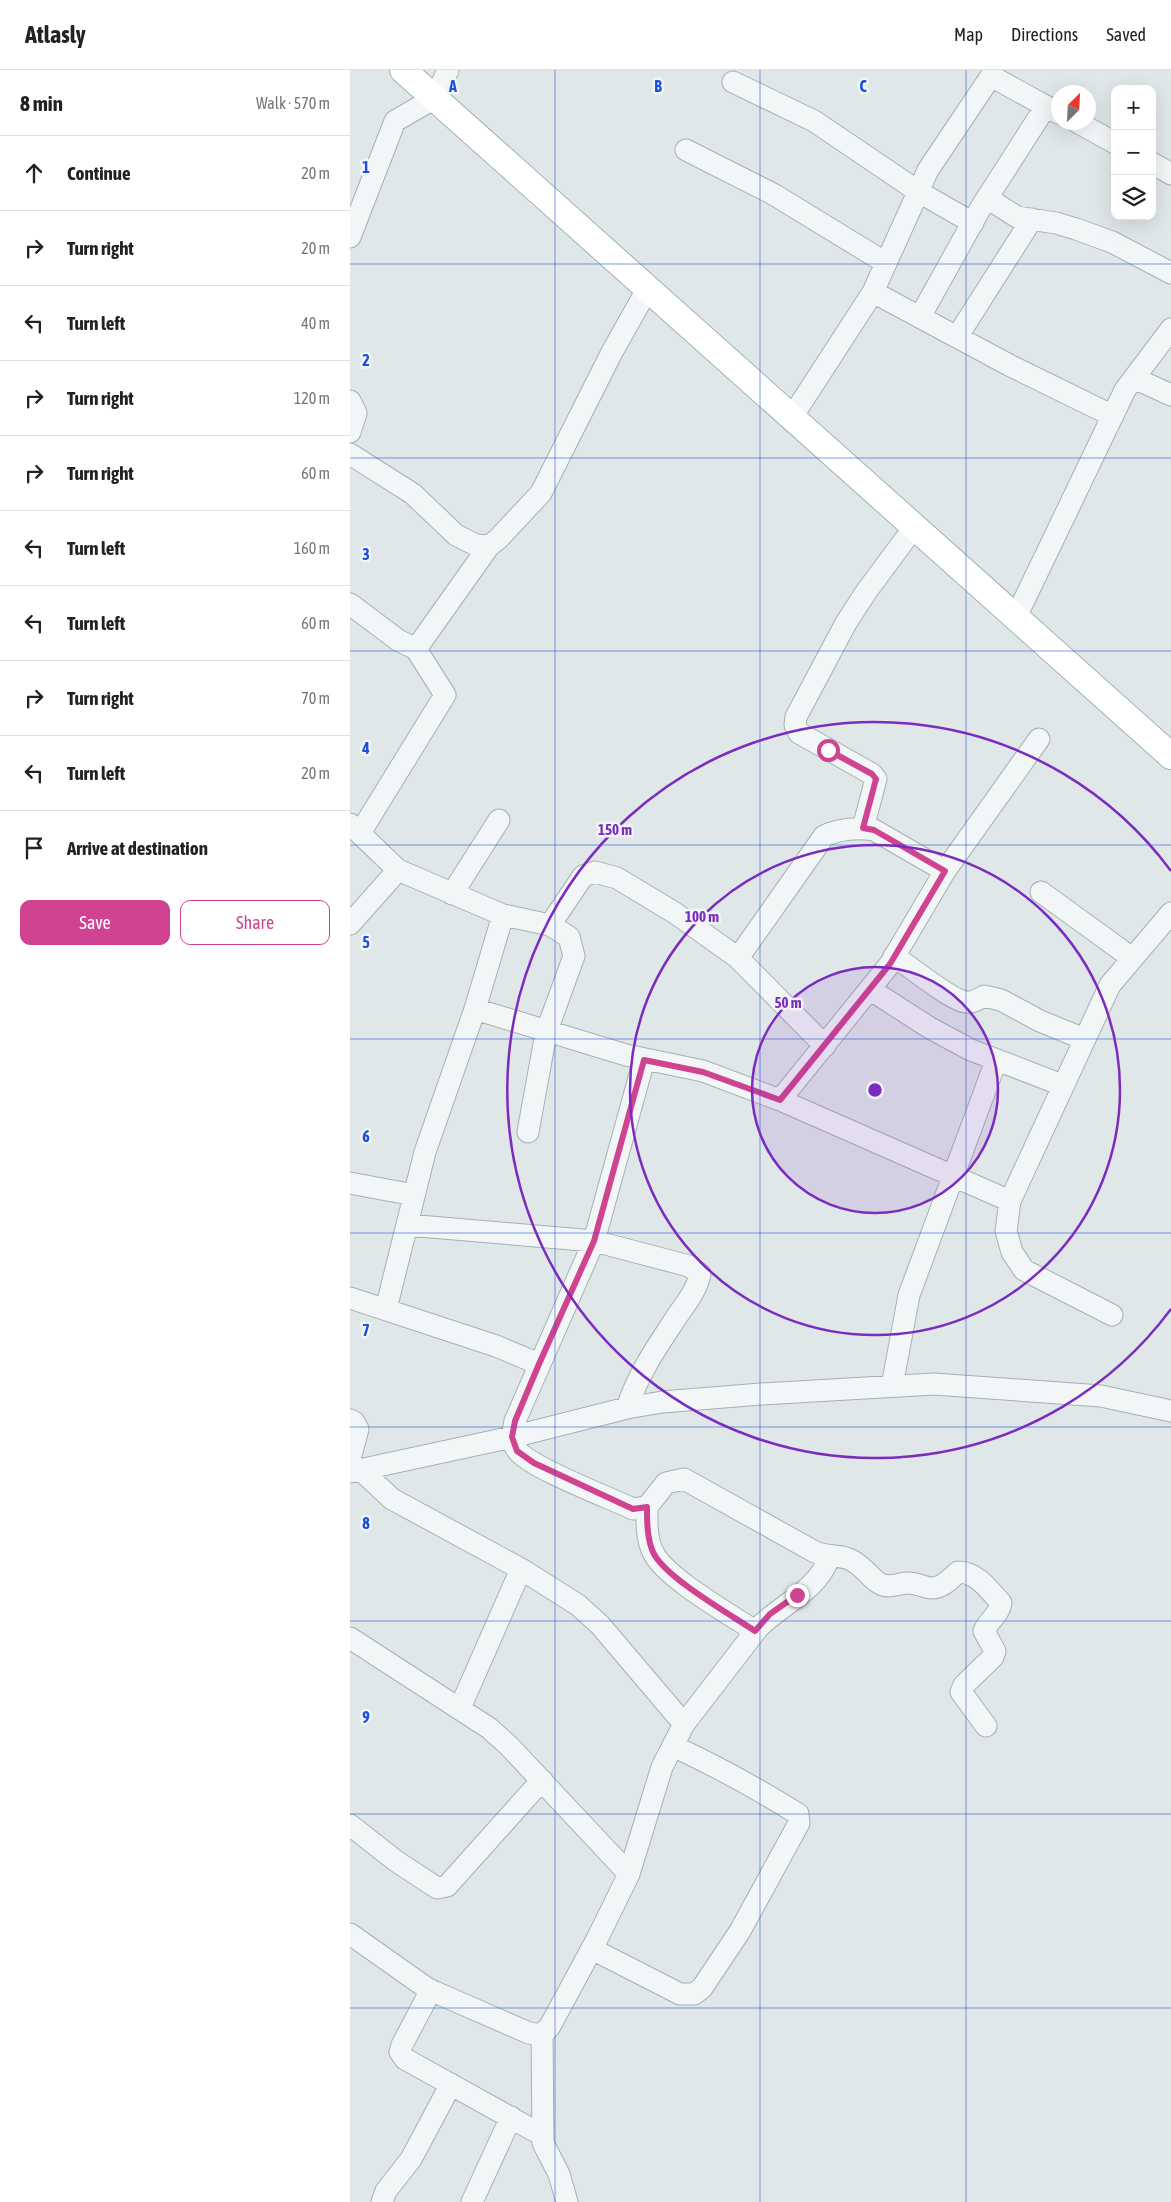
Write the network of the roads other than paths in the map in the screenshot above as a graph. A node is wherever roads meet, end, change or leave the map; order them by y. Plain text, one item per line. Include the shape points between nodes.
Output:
1 (403, 70) edge
2 (448, 70) edge
3 (987, 73) edge
4 (733, 82) dead end
5 (435, 98) junction
6 (1051, 109) edge
7 (1051, 111) edge
8 (1091, 130) edge
9 (1111, 141) edge
10 (686, 150) dead end
11 (1156, 165) edge
12 (1171, 174) edge
13 (918, 192) junction
14 (987, 198) junction
15 (1032, 219) junction
16 (973, 223) junction
17 (350, 237) edge
18 (886, 263) junction
19 (1171, 273) edge
20 (648, 288) junction
21 (873, 292) junction
22 (920, 317) junction
23 (1171, 329) edge
24 (957, 337) junction
25 (1134, 378) junction
26 (1171, 395) edge
27 (350, 401) edge
28 (1113, 416) junction
29 (792, 417) junction
30 (350, 432) edge
31 (350, 454) edge
32 (915, 526) junction
33 (489, 546) junction
34 (350, 604) edge
35 (1016, 617) junction
36 (416, 648) junction
37 (1039, 739) dead end
38 (1171, 756) edge
39 (500, 820) dead end
40 (355, 828) edge
41 (863, 828) junction
42 (398, 870) junction
43 (945, 871) junction
44 (1041, 892) dead end
45 (452, 894) junction
46 (1171, 913) edge
47 (503, 915) junction
48 (350, 924) edge
49 (550, 925) junction
50 (894, 956) junction
51 (738, 958) junction
52 (1132, 958) junction
53 (871, 990) junction
54 (475, 1010) junction
55 (546, 1033) junction
56 (1084, 1039) junction
57 (825, 1046) junction
58 (644, 1060) junction
59 (996, 1061) junction
60 (1062, 1086) junction
61 (780, 1100) junction
62 (528, 1132) dead end
63 (952, 1176) junction
64 (350, 1183) edge
65 (414, 1195) junction
66 (1010, 1201) junction
67 (407, 1225) junction
68 (594, 1241) junction
69 (350, 1298) edge
70 (386, 1309) junction
71 (1112, 1315) dead end
72 (539, 1364) junction
73 (892, 1386) junction
74 (627, 1408) junction
75 (1171, 1411) edge
76 (350, 1420) edge
77 (512, 1437) junction
78 (354, 1467) edge
79 (647, 1507) junction
80 (829, 1557) junction
81 (521, 1569) junction
82 (755, 1631) junction
83 (350, 1638) edge
84 (460, 1708) junction
85 (684, 1724) junction
86 (986, 1726) dead end
87 (673, 1746) junction
88 (542, 1780) junction
89 (350, 1824) edge
90 (629, 1874) junction
91 (350, 1934) edge
92 (592, 1949) junction
93 (431, 1990) junction
94 (542, 2034) junction
95 (451, 2084) junction
96 (511, 2117) junction
97 (542, 2135) junction
98 (382, 2202) edge
99 (472, 2202) edge
100 (567, 2202) edge

1 - 5 main road
2 - 5 street
3 - 6 street
3 - 13 street
4 - 13 street via 814,121
5 - 17 street via 395,121
5 - 20 main road
7 - 14 street
8 - 9 street
10 - 18 street via 773,194
11 - 12 street
13 - 16 street
13 - 18 street
14 - 15 street via 1017,217
14 - 16 street
15 - 19 street via 1076,229 1112,242
15 - 24 street
16 - 22 street
18 - 21 street
20 - 29 main road
20 - 33 street via 541,493
21 - 22 street
21 - 29 street
22 - 24 street
23 - 25 street
24 - 28 street
25 - 26 street
25 - 28 street
27 - 30 street via 356,413
28 - 35 street
29 - 32 main road
31 - 33 street via 413,494 456,536 476,545
32 - 35 main road
32 - 41 street via 846,622 796,717 795,726 799,733 876,779
33 - 36 street
34 - 36 street via 398,640
35 - 38 main road
36 - 40 street via 445,695
37 - 43 street
39 - 45 street
40 - 42 street
41 - 43 street via 874,830
41 - 51 street via 824,836
42 - 45 street
42 - 48 street
43 - 50 street
44 - 52 street
45 - 47 street
46 - 52 street
47 - 49 street
47 - 54 street
49 - 51 street via 583,876 595,872 617,878 675,913
49 - 55 street via 569,937 574,956
50 - 53 street
50 - 56 street via 966,1002 984,996 1001,1000
51 - 57 street
52 - 56 street via 1110,985
53 - 57 street
53 - 59 street via 930,1028
54 - 55 street
54 - 65 street via 425,1152
55 - 58 street
55 - 62 street
56 - 60 street
57 - 61 street
58 - 61 street via 703,1072
58 - 68 street
59 - 60 street
59 - 63 street
60 - 66 street
61 - 63 street
63 - 66 street
63 - 73 street via 909,1294
64 - 65 street
65 - 67 street
66 - 71 street via 1006,1231 1012,1252 1024,1270
67 - 68 street
67 - 70 street
68 - 72 street
68 - 74 street via 689,1266 700,1274 698,1287 642,1371
69 - 70 street
70 - 72 street
72 - 77 street via 515,1421
73 - 74 street via 662,1402
73 - 75 street via 934,1384 1102,1396
74 - 77 street
76 - 78 street via 358,1429
77 - 78 street
77 - 79 street via 517,1451 534,1463 633,1509
78 - 81 street via 392,1499
79 - 80 street via 666,1483 684,1480
79 - 82 street via 646,1527 653,1553 666,1570
80 - 82 street via 825,1571 814,1582 770,1614
80 - 86 street via 846,1558 860,1564 880,1584 892,1587 918,1583 931,1588 944,1585 958,1572 966,1572 982,1582 1001,1603 1000,1612 989,1621 984,1631 994,1651 993,1657 961,1692
81 - 84 street
81 - 85 street via 578,1605 600,1625
82 - 85 street
83 - 84 street
84 - 88 street via 509,1746
85 - 87 street
87 - 90 street via 662,1767
87 - 92 street via 798,1814 799,1823 740,1931 702,1988 694,1994 680,1994
88 - 89 street via 447,1886 437,1888 428,1883
88 - 90 street
90 - 92 street
91 - 93 street
92 - 94 street via 550,2026
93 - 94 street via 529,2033
93 - 95 street via 400,2052 405,2059
94 - 97 street
95 - 96 street
95 - 98 street via 411,2159 386,2191
96 - 97 street
96 - 99 street
97 - 100 street

